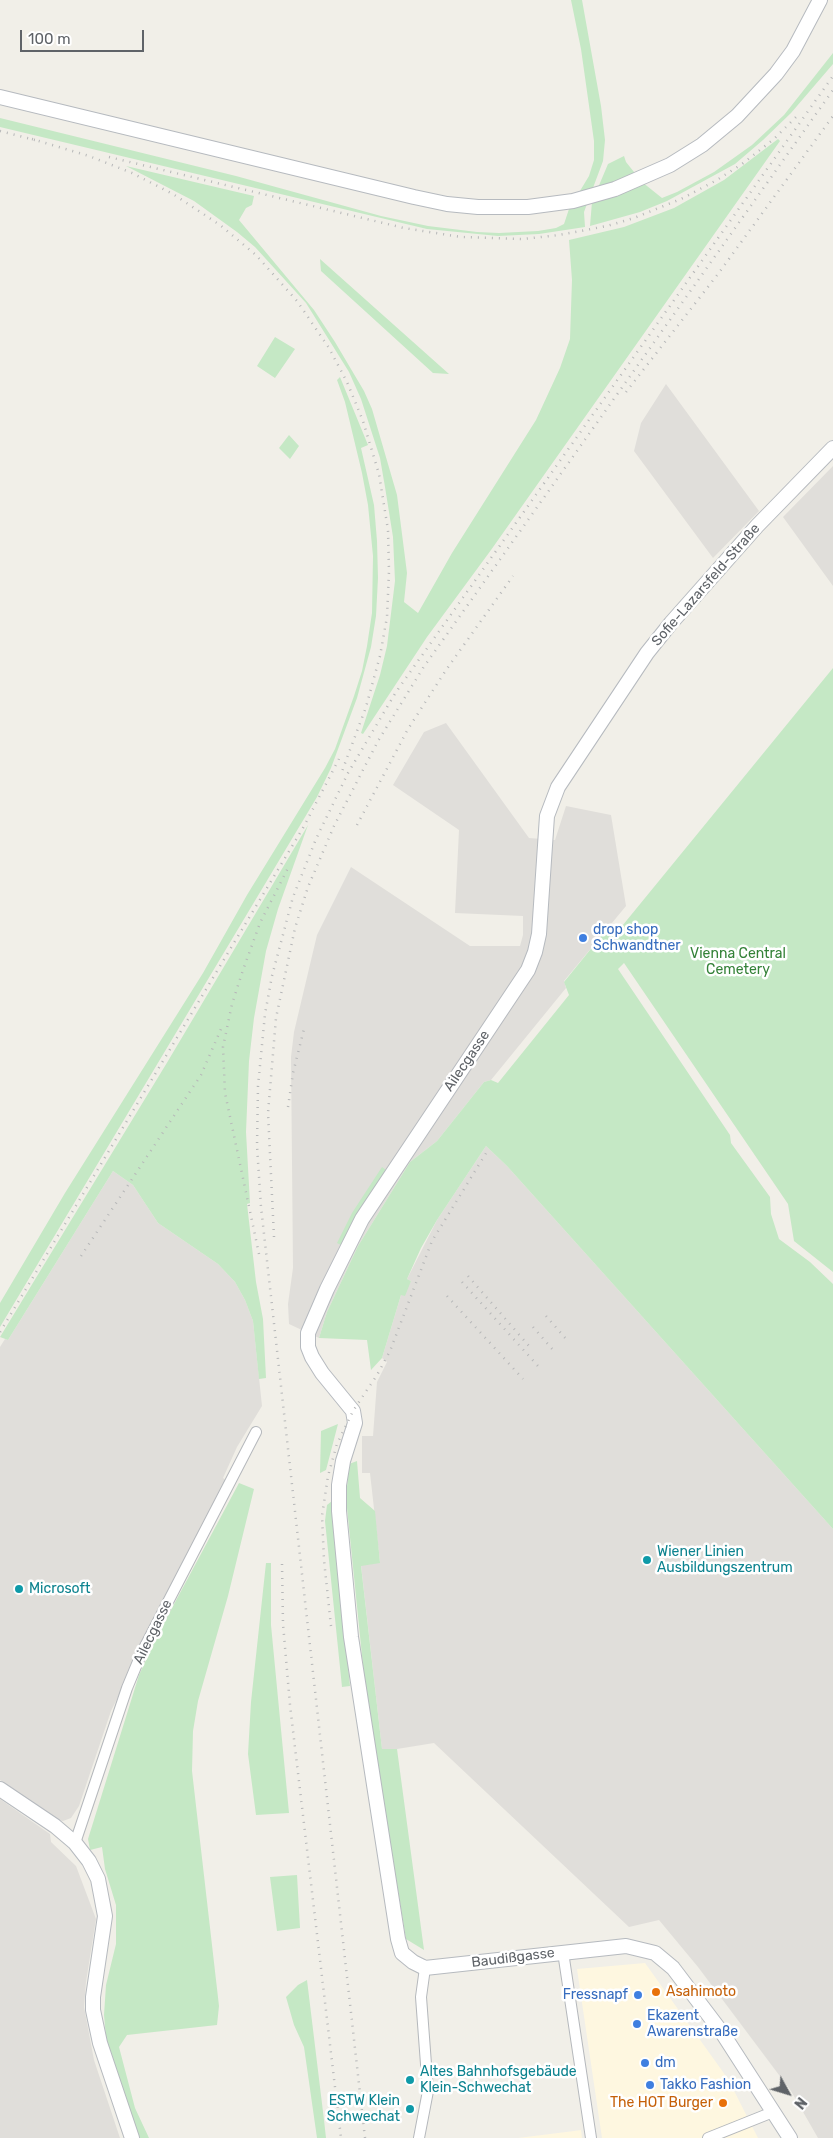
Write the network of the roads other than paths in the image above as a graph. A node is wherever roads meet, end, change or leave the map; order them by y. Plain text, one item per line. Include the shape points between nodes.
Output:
1 (820, 0) edge
2 (0, 97) edge
3 (833, 448) edge
4 (575, 758) joint
5 (256, 1432) dead end
6 (0, 1789) edge
7 (75, 1843) junction
8 (564, 1952) junction
9 (419, 1965) junction
10 (773, 2112) junction
11 (132, 2138) edge
12 (419, 2138) edge
13 (591, 2138) edge
14 (708, 2138) edge
15 (790, 2138) edge

1 - 2 street via 793,51 776,74 744,110 713,136 670,165 634,182 594,196 550,205 504,209 447,204
3 - 4 street, Sofie-Lazarsfeld-Straße via 676,616
4 - 9 street, Ailecgasse via 558,787 547,816 539,934 528,970 362,1219 308,1333 312,1357 353,1411 355,1423 339,1485 351,1637 398,1939 402,1953
5 - 7 street, Ailecgasse via 142,1652
6 - 7 street
7 - 11 street via 89,1861 102,1890 104,1929 93,2010 98,2038
8 - 9 street, Baudißgasse
8 - 10 street via 626,1946 655,1953 673,1968 723,2034
8 - 13 street, Baudißgasse
9 - 12 street via 428,2091
10 - 14 street
10 - 15 street

